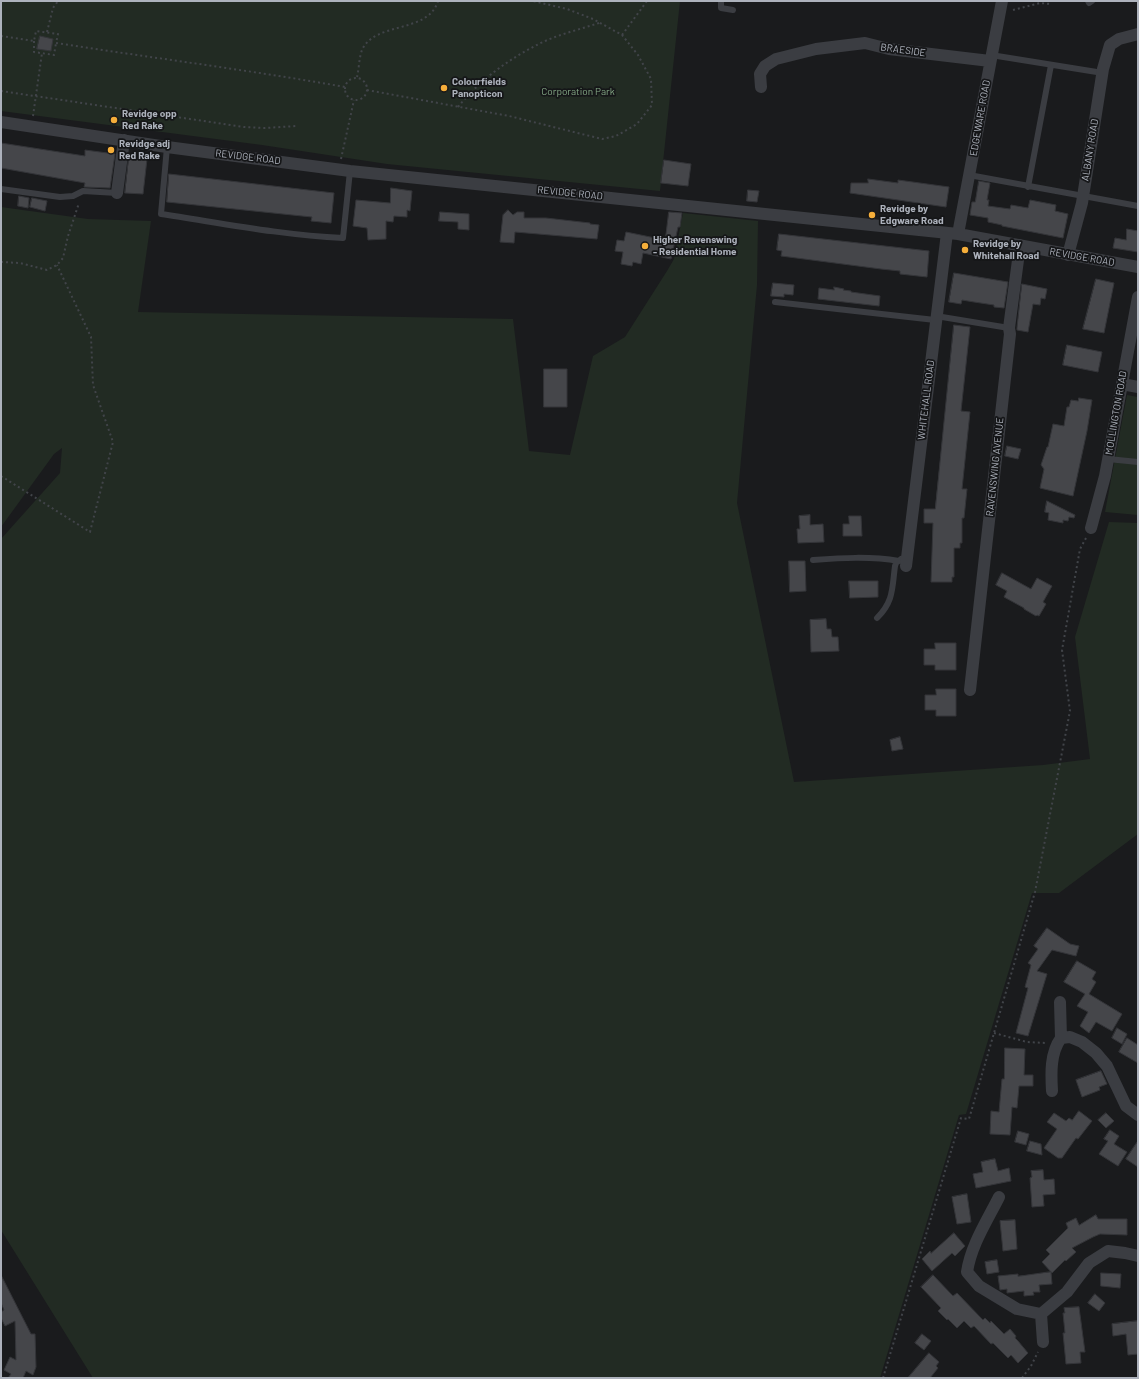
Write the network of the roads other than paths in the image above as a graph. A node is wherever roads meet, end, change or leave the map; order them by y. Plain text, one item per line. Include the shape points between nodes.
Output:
1 (721, 1) edge
2 (1088, 1) edge
3 (1092, 1) edge
4 (1001, 6) edge
5 (733, 10) dead end
6 (1138, 34) edge
7 (990, 58) junction
8 (1051, 65) junction
9 (1103, 73) junction
10 (761, 87) dead end
11 (1, 122) edge
12 (124, 140) junction
13 (167, 147) junction
14 (345, 170) junction
15 (969, 176) junction
16 (1028, 186) junction
17 (1, 189) edge
18 (117, 193) joint
19 (1083, 197) junction
20 (1138, 206) edge
21 (952, 233) junction
22 (1020, 245) junction
23 (1068, 255) junction
24 (1138, 267) edge
25 (1138, 297) edge
26 (775, 302) dead end
27 (936, 318) junction
28 (1135, 327) edge
29 (1009, 328) junction
30 (1122, 384) junction
31 (1138, 387) edge
32 (1108, 459) junction
33 (1138, 462) edge
34 (1091, 528) road end
35 (813, 560) dead end
36 (904, 561) junction
37 (877, 618) dead end
38 (970, 690) dead end
39 (1060, 1002) dead end
40 (1059, 1041) junction
41 (1052, 1091) dead end
42 (1138, 1115) edge
43 (999, 1197) dead end
44 (1138, 1256) edge
45 (1041, 1314) junction
46 (1043, 1342) road end

1 - 5 lane via 721,8
2 - 3 lane
4 - 7 street, EDGEWARE ROAD
6 - 9 street, ALBANY ROAD via 1119,39 1110,45
7 - 8 lane
7 - 10 street, BRAESIDE via 889,49 865,43 816,49 776,60 765,66 760,74
7 - 15 street, EDGEWARE ROAD
8 - 9 lane
8 - 16 lane
9 - 19 street, ALBANY ROAD
11 - 12 street, REVIDGE ROAD
12 - 13 street, REVIDGE ROAD
12 - 18 street
13 - 14 street, REVIDGE ROAD
13 - 14 lane via 161,214 256,230 342,238
14 - 21 street, REVIDGE ROAD
15 - 16 lane
15 - 21 street, EDGEWARE ROAD
16 - 19 lane
17 - 18 lane via 60,197 83,192
19 - 20 lane
19 - 23 street, ALBANY ROAD
21 - 22 street, REVIDGE ROAD
21 - 27 street, WHITEHALL ROAD
22 - 23 street, REVIDGE ROAD
22 - 29 street, RAVENSWING AVENUE
23 - 24 street, REVIDGE ROAD
25 - 28 street, MOLLINGTON ROAD
26 - 27 lane
27 - 29 lane
27 - 36 street, WHITEHALL ROAD
28 - 30 street, MOLLINGTON ROAD
29 - 38 street, RAVENSWING AVENUE
30 - 31 street
30 - 32 street, MOLLINGTON ROAD
32 - 33 lane
32 - 34 street, MOLLINGTON ROAD
35 - 36 lane via 854,558
36 - 37 lane via 895,566 892,593 887,607
39 - 40 street
40 - 41 street via 1050,1070
40 - 42 street via 1070,1037 1082,1042 1096,1053 1108,1066 1126,1106
43 - 45 street via 972,1249 967,1272 979,1286 1017,1309
44 - 45 street via 1125,1252 1108,1252 1089,1262 1067,1292
45 - 46 street

